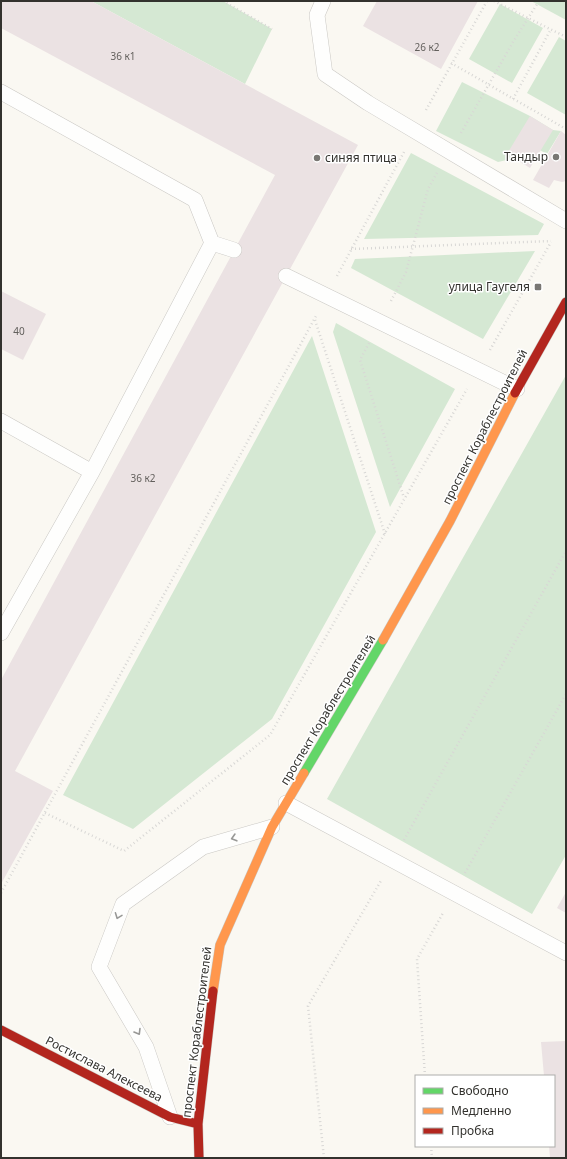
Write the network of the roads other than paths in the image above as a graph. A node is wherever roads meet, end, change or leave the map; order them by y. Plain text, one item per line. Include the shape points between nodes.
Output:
1 (323, 1) edge
2 (1, 92) edge
3 (565, 220) edge
4 (212, 243) junction
5 (234, 250) dead end
6 (286, 276) dead end
7 (566, 302) edge
8 (517, 389) junction
9 (1, 421) edge
10 (92, 472) junction
11 (1, 633) edge
12 (286, 803) junction
13 (272, 827) junction
14 (566, 953) edge
15 (1, 1030) edge
16 (170, 1117) junction
17 (198, 1124) junction
18 (199, 1158) edge

1 - 3 lane via 317,15 325,74 368,103
2 - 4 lane via 195,200
4 - 5 lane
4 - 10 lane
6 - 8 lane
7 - 8 street, проспект Кораблестроителей
8 - 12 street, проспект Кораблестроителей via 450,521 378,651
9 - 10 lane
10 - 11 lane
12 - 13 street, проспект Кораблестроителей
12 - 14 lane
13 -> 16 lane via 203,847 123,904 99,967 146,1047
13 - 17 street, проспект Кораблестроителей via 220,945 209,1016
15 - 16 street, Ростислава Алексеева
16 - 17 street, Ростислава Алексеева
17 - 18 street, проспект Кораблестроителей

